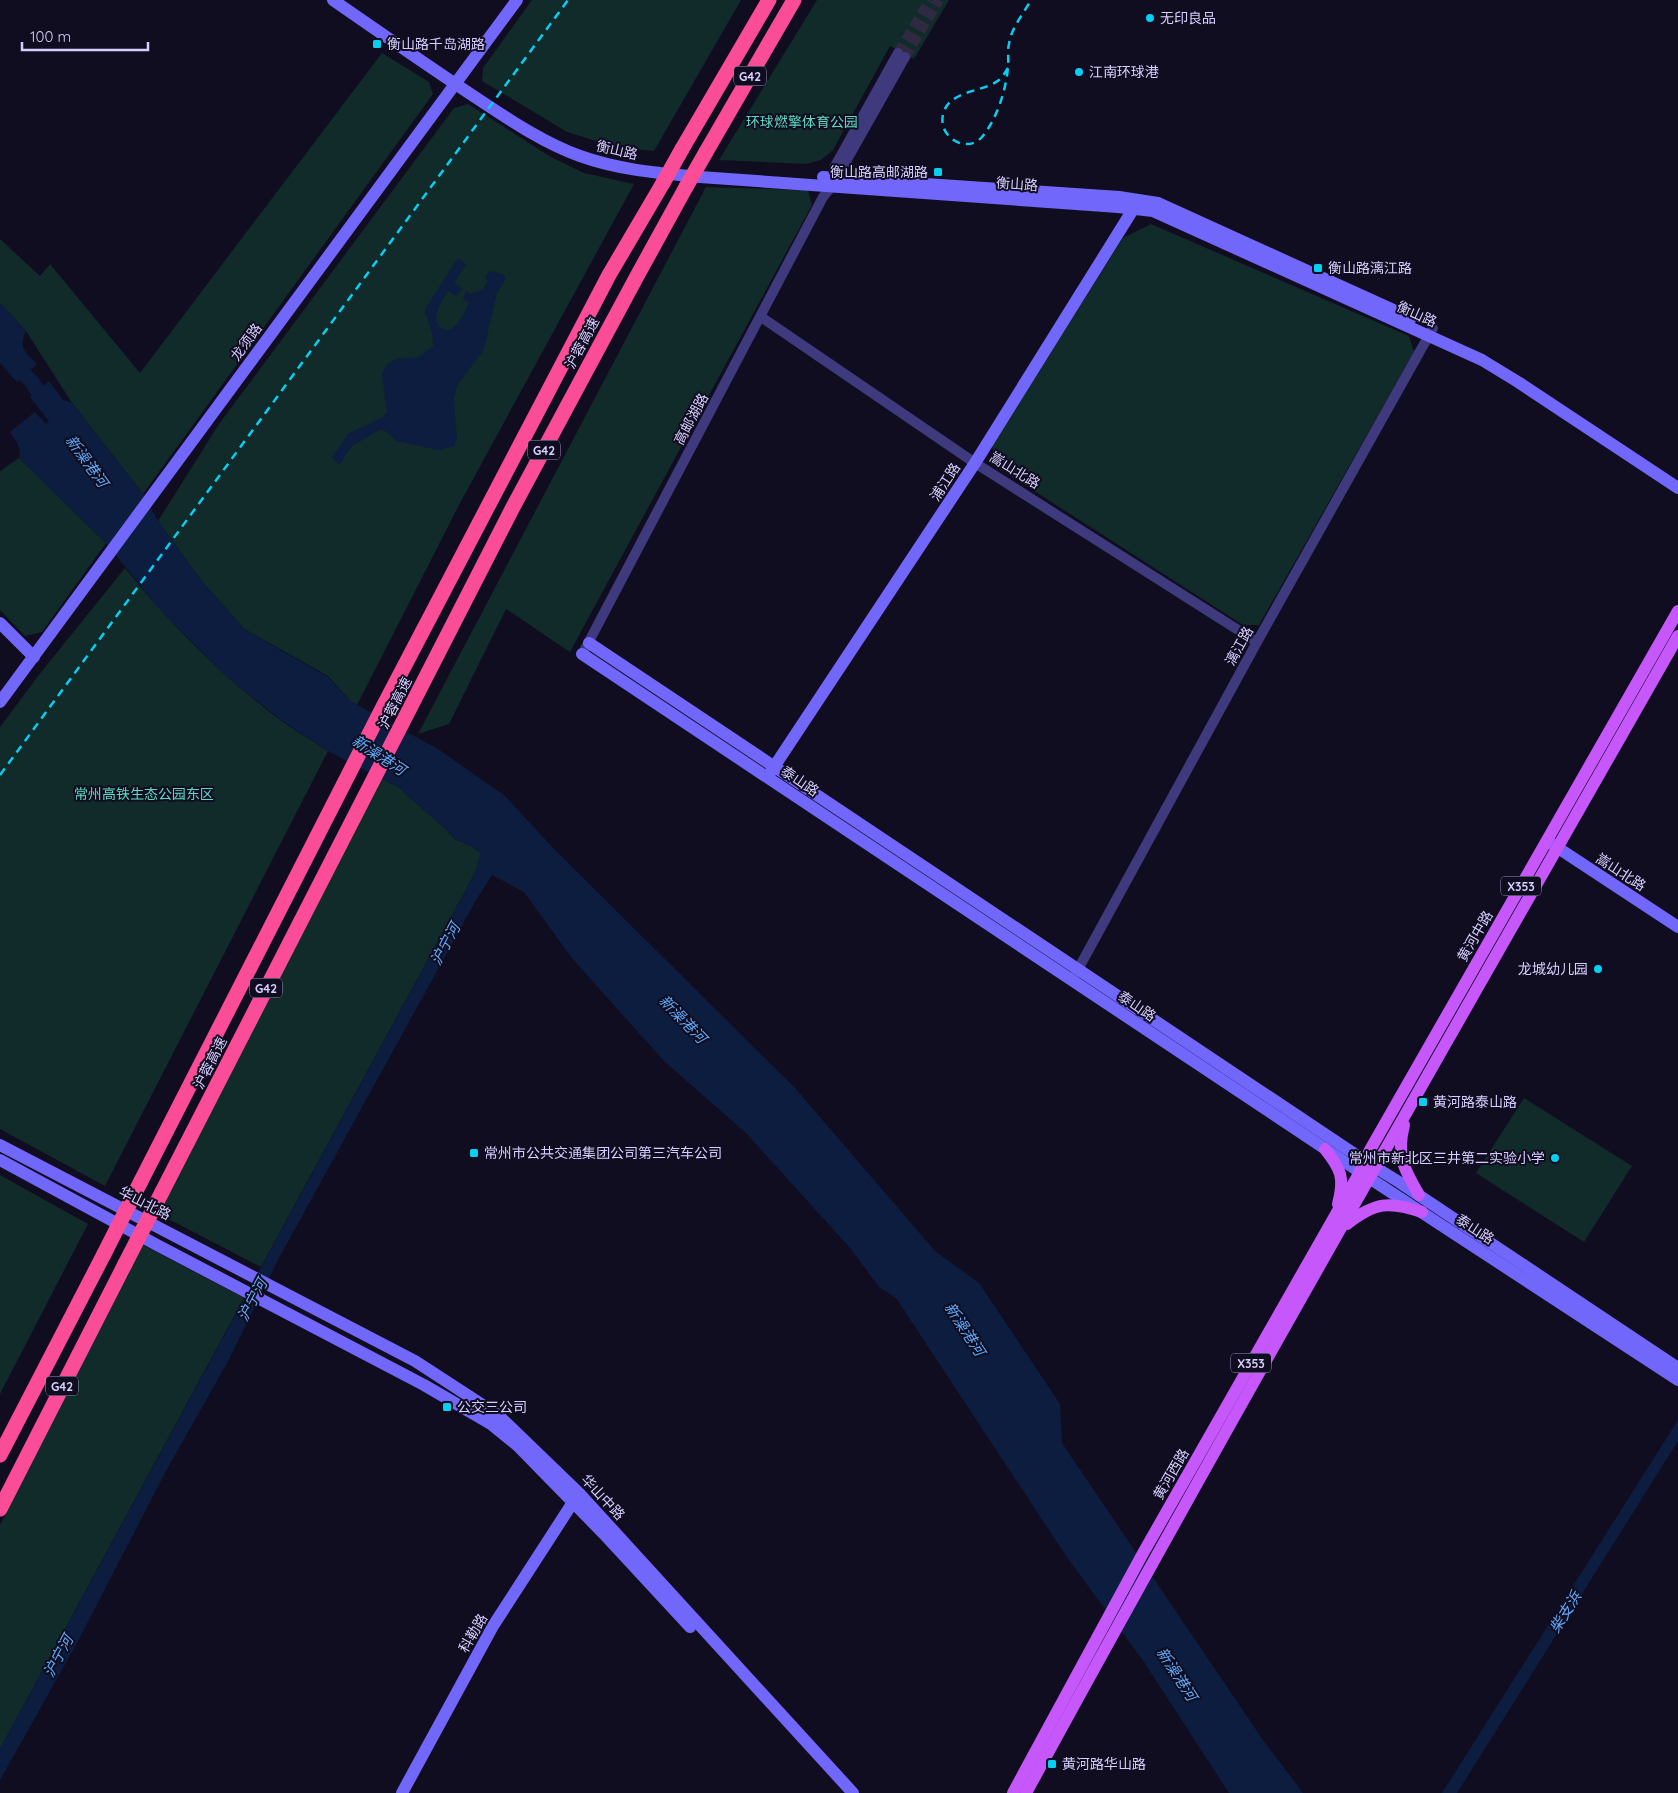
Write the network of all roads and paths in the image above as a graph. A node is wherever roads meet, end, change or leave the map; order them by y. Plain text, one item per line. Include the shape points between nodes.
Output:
1 (333, 0) edge
2 (346, 0) edge
3 (517, 0) edge
4 (769, 0) edge
5 (794, 0) edge
6 (901, 55) tunnel mouth
7 (457, 81) junction
8 (829, 184) junction
9 (1136, 204) junction
10 (761, 317) junction
11 (1431, 332) junction
12 (975, 463) junction
13 (1678, 478) edge
14 (1678, 488) edge
15 (1678, 611) edge
16 (0, 624) edge
17 (1678, 636) edge
18 (1257, 642) junction
19 (585, 649) joint
20 (34, 657) junction
21 (0, 702) edge
22 (771, 772) junction
23 (1552, 844) junction
24 (1678, 927) edge
25 (1075, 975) junction
26 (1408, 1111) junction
27 (0, 1145) edge
28 (1325, 1149) junction
29 (0, 1160) edge
30 (1367, 1170) junction
31 (1419, 1195) junction
32 (1422, 1212) junction
33 (1338, 1223) junction
34 (277, 1288) joint
35 (1677, 1375) edge
36 (0, 1455) edge
37 (576, 1498) junction
38 (0, 1509) edge
39 (402, 1793) edge
40 (844, 1793) edge
41 (854, 1793) edge
42 (1013, 1793) edge
43 (1026, 1793) edge

1 - 7 main road, 衡山路
2 - 7 main road, 衡山路
3 - 7 main road, 龙须路
4 - 36 highway, 沪蓉高速 / G42, bridge via 609,275 384,705
5 - 38 highway, 沪蓉高速 / G42, bridge via 686,187 517,500
6 - 8 street, 高邮湖路
7 - 8 main road, 衡山路 via 570,145 599,154 652,164
7 - 20 main road, 龙须路
8 - 9 main road, 衡山路
8 - 10 street, 高邮湖路
9 - 11 main road, 衡山路 via 1158,202
9 - 12 main road, 浦江路
10 - 12 street, 嵩山北路
10 - 19 street, 高邮湖路
11 - 13 main road, 衡山路 via 1480,349 1516,370
11 - 14 main road, 衡山路 via 1518,382
11 - 18 street, 漓江路
12 - 18 street, 嵩山北路
12 - 22 main road, 浦江路
15 - 23 main road, 黄河中路 / X353
16 - 20 main road
17 - 23 main road, 黄河中路 / X353
18 - 25 street, 漓江路
19 - 22 main road, 泰山路
20 - 21 main road, 龙须路
22 - 25 main road, 泰山路
23 - 24 main road, 嵩山北路
23 - 26 main road, 黄河中路 / X353
23 - 30 main road, 黄河中路 / X353
25 - 28 main road, 泰山路
25 - 30 main road, 泰山路
26 - 30 main road, 黄河中路 / X353
26 - 31 main road via 1401,1134 1400,1154
27 - 34 main road, 华山北路
28 - 30 main road, 泰山路
28 - 33 main road via 1339,1167
29 - 37 main road, 华山中路 via 449,1398 491,1424
30 - 31 main road, 泰山路
30 - 32 main road, 泰山路
30 - 33 main road, 黄河西路 / X353
31 - 35 main road, 泰山路
32 - 33 main road via 1386,1204
32 - 35 main road, 泰山路
33 - 42 main road, 黄河西路 / X353 via 1142,1555
33 - 43 main road, 黄河西路 / X353
34 - 37 main road, 华山中路 via 415,1362 498,1415
37 - 39 main road, 科勒路 via 493,1626
37 - 40 main road, 华山中路
37 - 41 main road, 华山中路

